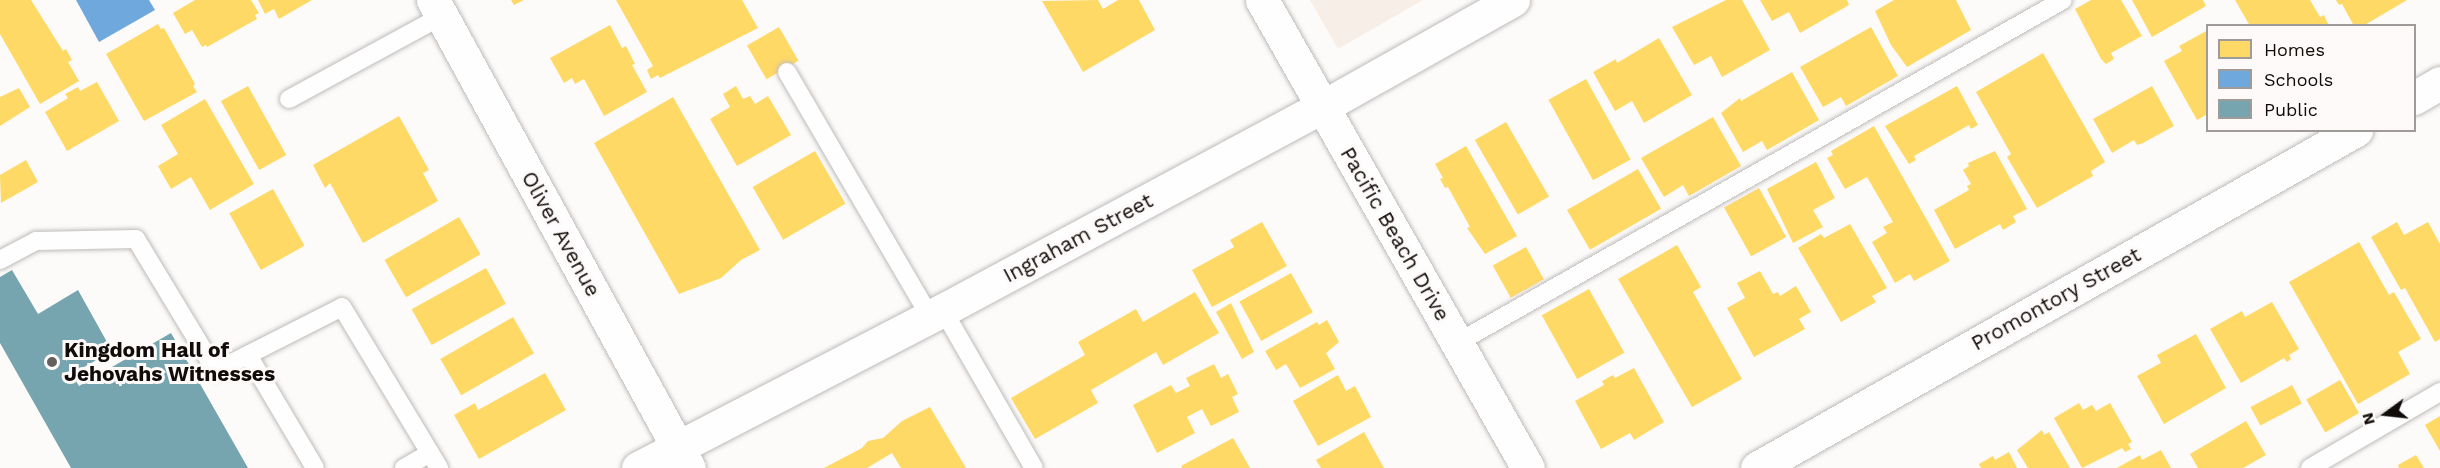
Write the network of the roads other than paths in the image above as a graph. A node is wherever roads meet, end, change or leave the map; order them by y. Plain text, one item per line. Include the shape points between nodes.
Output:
1 (1262, 0) edge
2 (1513, 0) edge
3 (2063, 0) edge
4 (438, 8) edge
5 (787, 72) dead end
6 (2440, 83) edge
7 (2416, 97) edge
8 (289, 99) dead end
9 (1322, 107) junction
10 (2352, 132) edge
11 (0, 260) edge
12 (936, 314) junction
13 (1457, 343) junction
14 (248, 355) junction
15 (2440, 392) edge
16 (683, 457) edge
17 (435, 461) edge
18 (315, 468) edge
19 (404, 468) edge
20 (638, 468) edge
21 (1035, 468) edge
22 (1528, 468) edge
23 (1757, 468) edge
24 (2310, 468) edge

1 - 9 street, Pacific Beach Drive
2 - 9 street, Ingraham Street
3 - 13 lane
4 - 8 lane
4 - 16 street, Oliver Avenue
5 - 12 lane
6 - 7 street
9 - 12 street, Ingraham Street
9 - 13 street, Pacific Beach Drive
10 - 23 street, Promontory Street
11 - 14 lane via 36,241 135,239 216,371
12 - 16 street, Ingraham Street
12 - 21 lane
13 - 22 street, Pacific Beach Drive
14 - 17 lane via 342,307
14 - 18 lane
15 - 24 lane
16 - 20 street, Ingraham Street
17 - 19 lane

